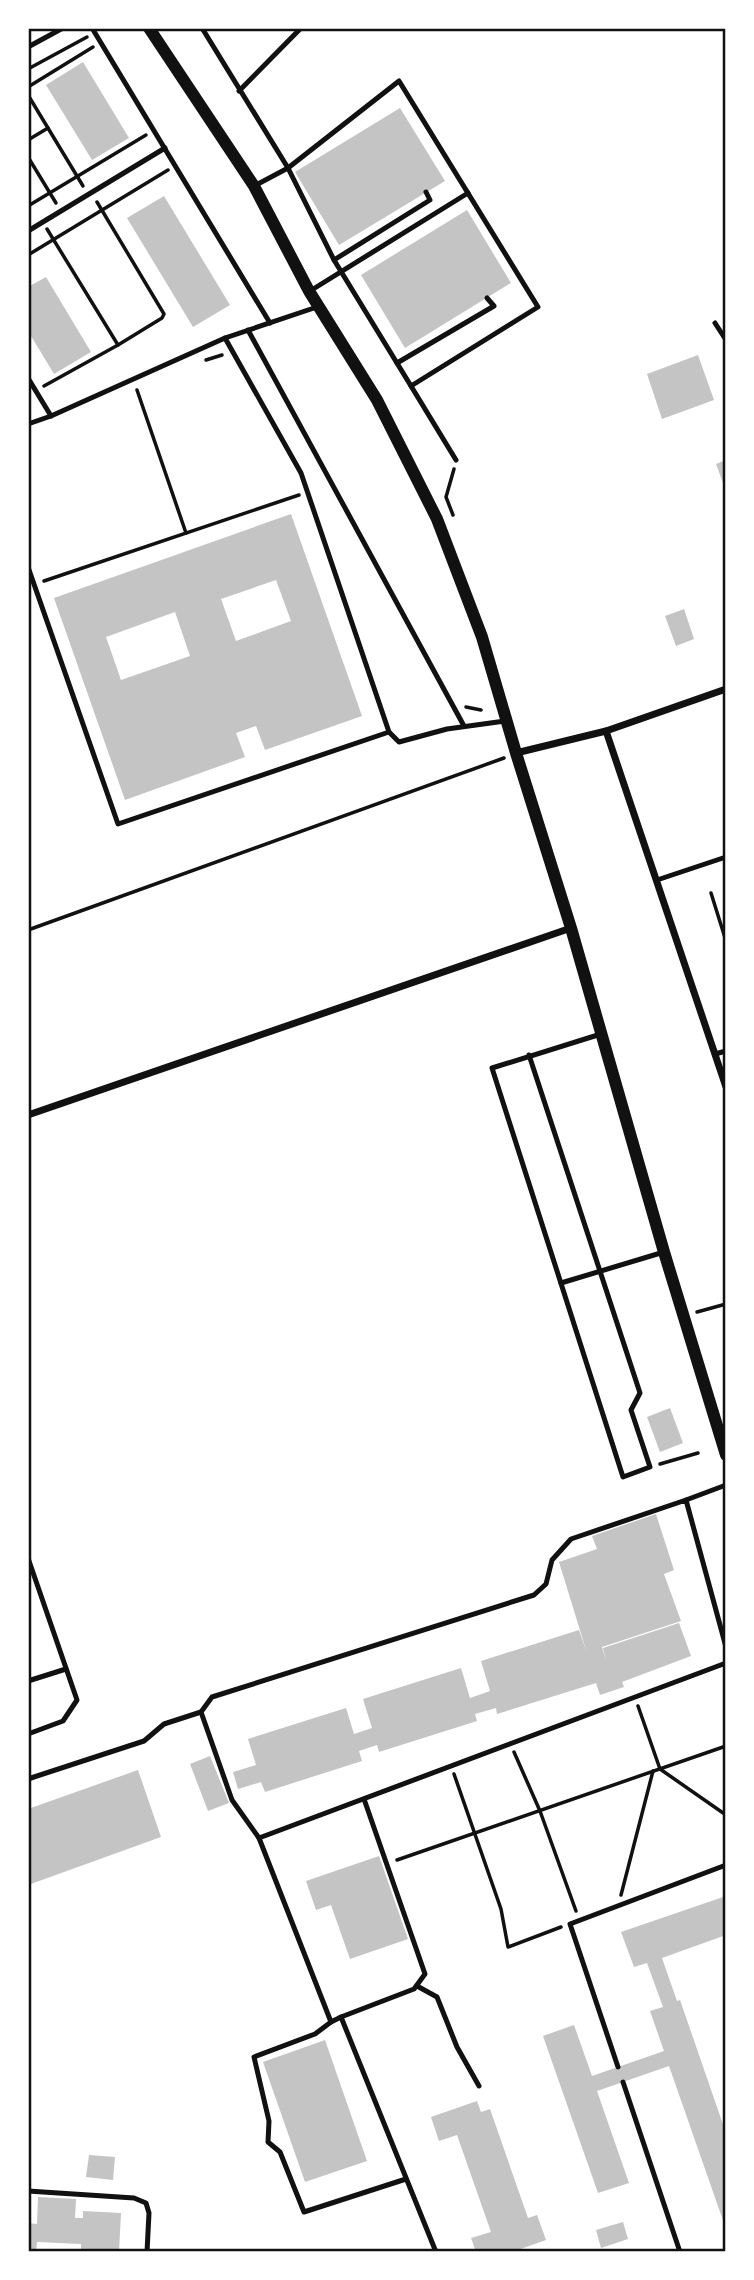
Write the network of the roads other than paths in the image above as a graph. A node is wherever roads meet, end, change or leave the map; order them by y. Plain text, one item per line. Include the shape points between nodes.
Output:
1 (63, 28) edge
2 (149, 28) edge
3 (202, 28) edge
4 (94, 30) edge
5 (297, 30) edge
6 (28, 47) edge
7 (239, 91) junction
8 (165, 148) junction
9 (288, 168) junction
10 (254, 186) junction
11 (426, 192) dead end
12 (468, 193) junction
13 (28, 231) edge
14 (334, 260) junction
15 (341, 271) junction
16 (309, 291) junction
17 (487, 298) dead end
18 (319, 306) junction
19 (270, 323) junction
20 (715, 323) dead end
21 (248, 330) junction
22 (225, 338) junction
23 (726, 340) edge
24 (397, 363) junction
25 (28, 379) edge
26 (411, 386) junction
27 (51, 416) junction
28 (28, 424) edge
29 (456, 460) dead end
30 (28, 567) edge
31 (726, 689) edge
32 (507, 721) junction
33 (464, 726) junction
34 (606, 731) junction
35 (389, 732) junction
36 (516, 753) junction
37 (726, 858) edge
38 (657, 880) junction
39 (571, 928) junction
40 (601, 1034) junction
41 (726, 1051) edge
42 (715, 1054) junction
43 (529, 1055) junction
44 (726, 1087) edge
45 (28, 1115) edge
46 (664, 1252) junction
47 (599, 1271) junction
48 (561, 1283) junction
49 (726, 1455) edge
50 (726, 1485) edge
51 (686, 1500) junction
52 (28, 1558) edge
53 (726, 1647) edge
54 (726, 1663) edge
55 (66, 1669) junction
56 (28, 1681) edge
57 (201, 1712) junction
58 (28, 1734) edge
59 (28, 1779) edge
60 (364, 1798) junction
61 (259, 1838) junction
62 (726, 1865) edge
63 (417, 1986) junction
64 (341, 2017) junction
65 (331, 2022) junction
66 (618, 2067) dead end
67 (623, 2082) dead end
68 (479, 2086) dead end
69 (406, 2179) junction
70 (28, 2191) edge
71 (148, 2252) edge
72 (436, 2252) edge
73 (680, 2252) edge

1 - 6 lane
2 - 10 street
3 - 7 lane
4 - 8 lane
5 - 7 lane
7 - 9 lane
8 - 13 lane
8 - 19 lane
9 - 10 lane
9 - 12 lane via 399,81
9 - 14 lane
10 - 16 street
11 - 14 lane via 430,200
12 - 15 lane
12 - 26 lane via 538,307
14 - 15 lane
15 - 16 lane
15 - 24 lane
16 - 18 street
17 - 24 lane via 494,306
18 - 19 lane
18 - 32 street via 377,400 437,519 482,637
19 - 21 lane
20 - 23 lane
21 - 22 lane
21 - 33 lane
22 - 27 lane
22 - 35 lane via 301,473
24 - 26 lane
25 - 27 lane
26 - 29 lane
27 - 28 lane
30 - 35 lane via 118,824
31 - 34 street
32 - 33 lane
32 - 36 street
33 - 35 lane via 399,742
34 - 36 street
34 - 38 street
36 - 39 street
37 - 38 lane
38 - 42 street
39 - 40 street
39 - 45 street
40 - 43 lane
40 - 46 street
41 - 42 lane
42 - 44 street
43 - 47 lane
43 - 48 lane via 492,1068
46 - 47 lane
46 - 49 street
47 - 48 lane
47 - 48 lane via 640,1393 631,1410 650,1467 623,1477
50 - 51 lane
51 - 53 lane
51 - 57 lane via 571,1539 552,1560 546,1584 534,1595 212,1696
52 - 55 lane
54 - 60 lane
55 - 56 lane
55 - 58 lane via 77,1700 63,1721
57 - 59 lane via 164,1724 144,1741
57 - 61 lane via 232,1800
60 - 61 lane
60 - 63 lane via 425,1974
61 - 65 lane
62 - 66 lane via 570,1924
63 - 64 lane
63 - 68 lane via 437,1997
64 - 65 lane
64 - 69 lane
65 - 69 lane via 314,2034 254,2057 269,2121 268,2142 280,2152 304,2212
67 - 73 lane
69 - 72 lane
70 - 71 lane via 134,2198 146,2203

